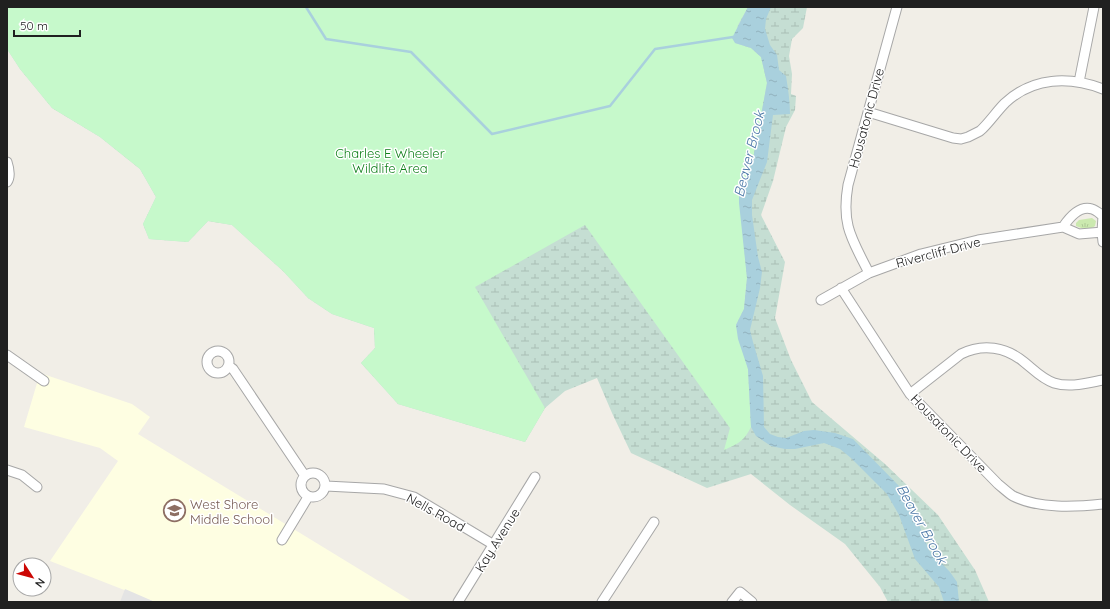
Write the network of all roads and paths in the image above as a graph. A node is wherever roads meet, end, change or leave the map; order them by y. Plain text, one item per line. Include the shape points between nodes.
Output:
1 (897, 7) edge
2 (1094, 7) edge
3 (1079, 82) junction
4 (1103, 89) edge
5 (868, 112) junction
6 (7, 162) edge
7 (7, 182) edge
8 (1103, 216) edge
9 (1063, 227) junction
10 (1102, 232) edge
11 (1103, 242) edge
12 (869, 273) junction
13 (841, 288) junction
14 (820, 300) dead end
15 (7, 355) edge
16 (228, 366) dead end
17 (1103, 380) edge
18 (44, 381) dead end
19 (910, 394) junction
20 (7, 470) edge
21 (305, 476) junction
22 (535, 478) dead end
23 (326, 486) junction
24 (37, 487) dead end
25 (308, 497) junction
26 (1103, 504) edge
27 (654, 522) dead end
28 (282, 540) dead end
29 (494, 545) junction
30 (458, 602) edge
31 (602, 602) edge
32 (732, 602) edge
33 (752, 602) edge

1 - 5 street, Housatonic Drive
2 - 3 street
3 - 4 street
3 - 5 street via 1062,80 1033,86 1006,102 980,131 962,138 943,136
5 - 12 street, Housatonic Drive via 848,185 845,212 848,231
6 - 7 street via 10,170
8 - 9 street via 1092,209 1081,209 1069,218
8 - 10 street
9 - 10 street, Rivercliff Drive via 1079,234
9 - 12 street, Rivercliff Drive via 978,240 921,254
10 - 11 street
12 - 13 street, Rivercliff Drive
13 - 14 street, Rivercliff Drive
13 - 19 street, Housatonic Drive
15 - 18 street
16 - 21 street via 233,369
17 - 19 street via 1071,386 1054,383 1038,374 1018,356 1002,349 984,348 961,354
19 - 26 street, Housatonic Drive via 998,484 1012,495 1045,505
20 - 24 street via 22,475
21 - 23 street via 317,473 323,478
21 - 25 street via 301,488
22 - 29 street, Kay Avenue
23 - 25 street via 320,496
23 - 29 street, Nells Road via 384,489 414,497
25 - 28 street
27 - 31 street
29 - 30 street, Kay Avenue
32 - 33 street via 740,592

